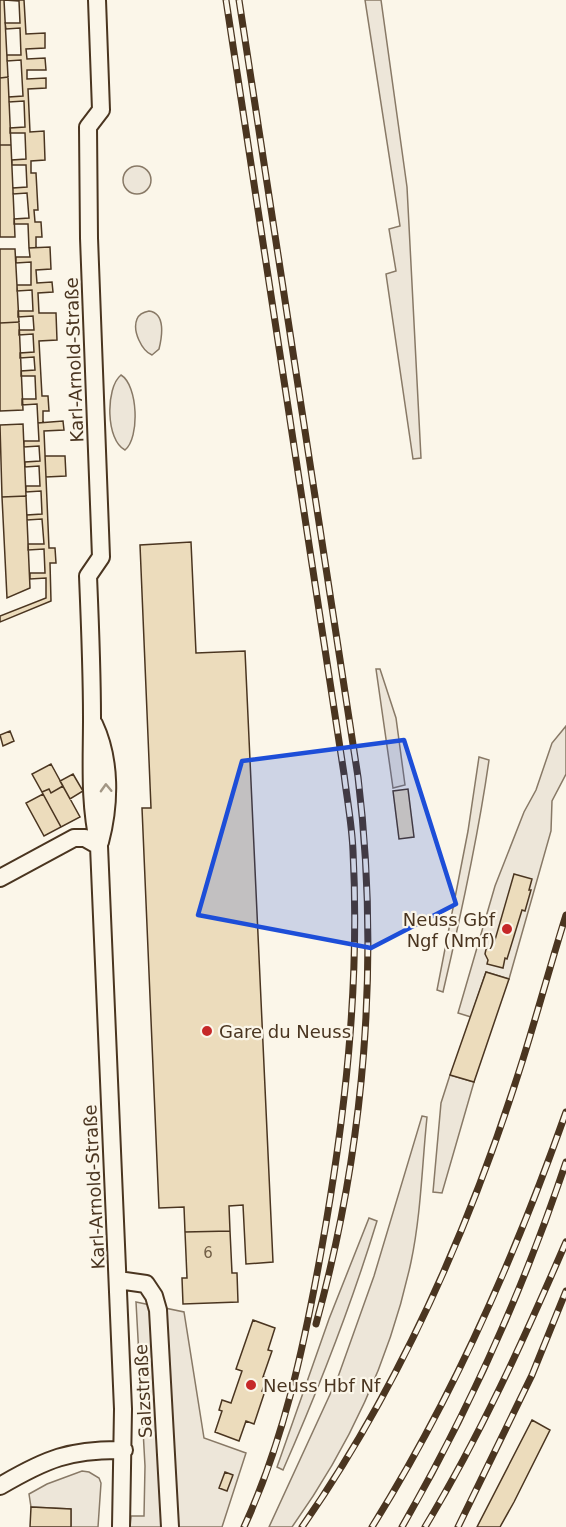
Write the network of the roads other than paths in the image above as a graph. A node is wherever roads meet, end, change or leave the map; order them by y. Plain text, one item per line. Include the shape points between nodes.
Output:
1 (97, 0) edge
2 (99, 846) junction
3 (0, 878) edge
4 (118, 1280) junction
5 (124, 1450) junction
6 (0, 1486) edge
7 (121, 1527) edge
8 (170, 1527) edge

1 - 2 street, Karl-Arnold-Straße via 101,110 88,127 101,557 88,576 90,772 92,816
2 - 3 street via 85,838 74,838
2 - 4 street, Karl-Arnold-Straße
4 - 5 street, Karl-Arnold-Straße
4 - 8 street, Salzstraße via 146,1284 158,1310
5 - 6 street via 97,1449 53,1458
5 - 7 street, Karl-Arnold-Straße

